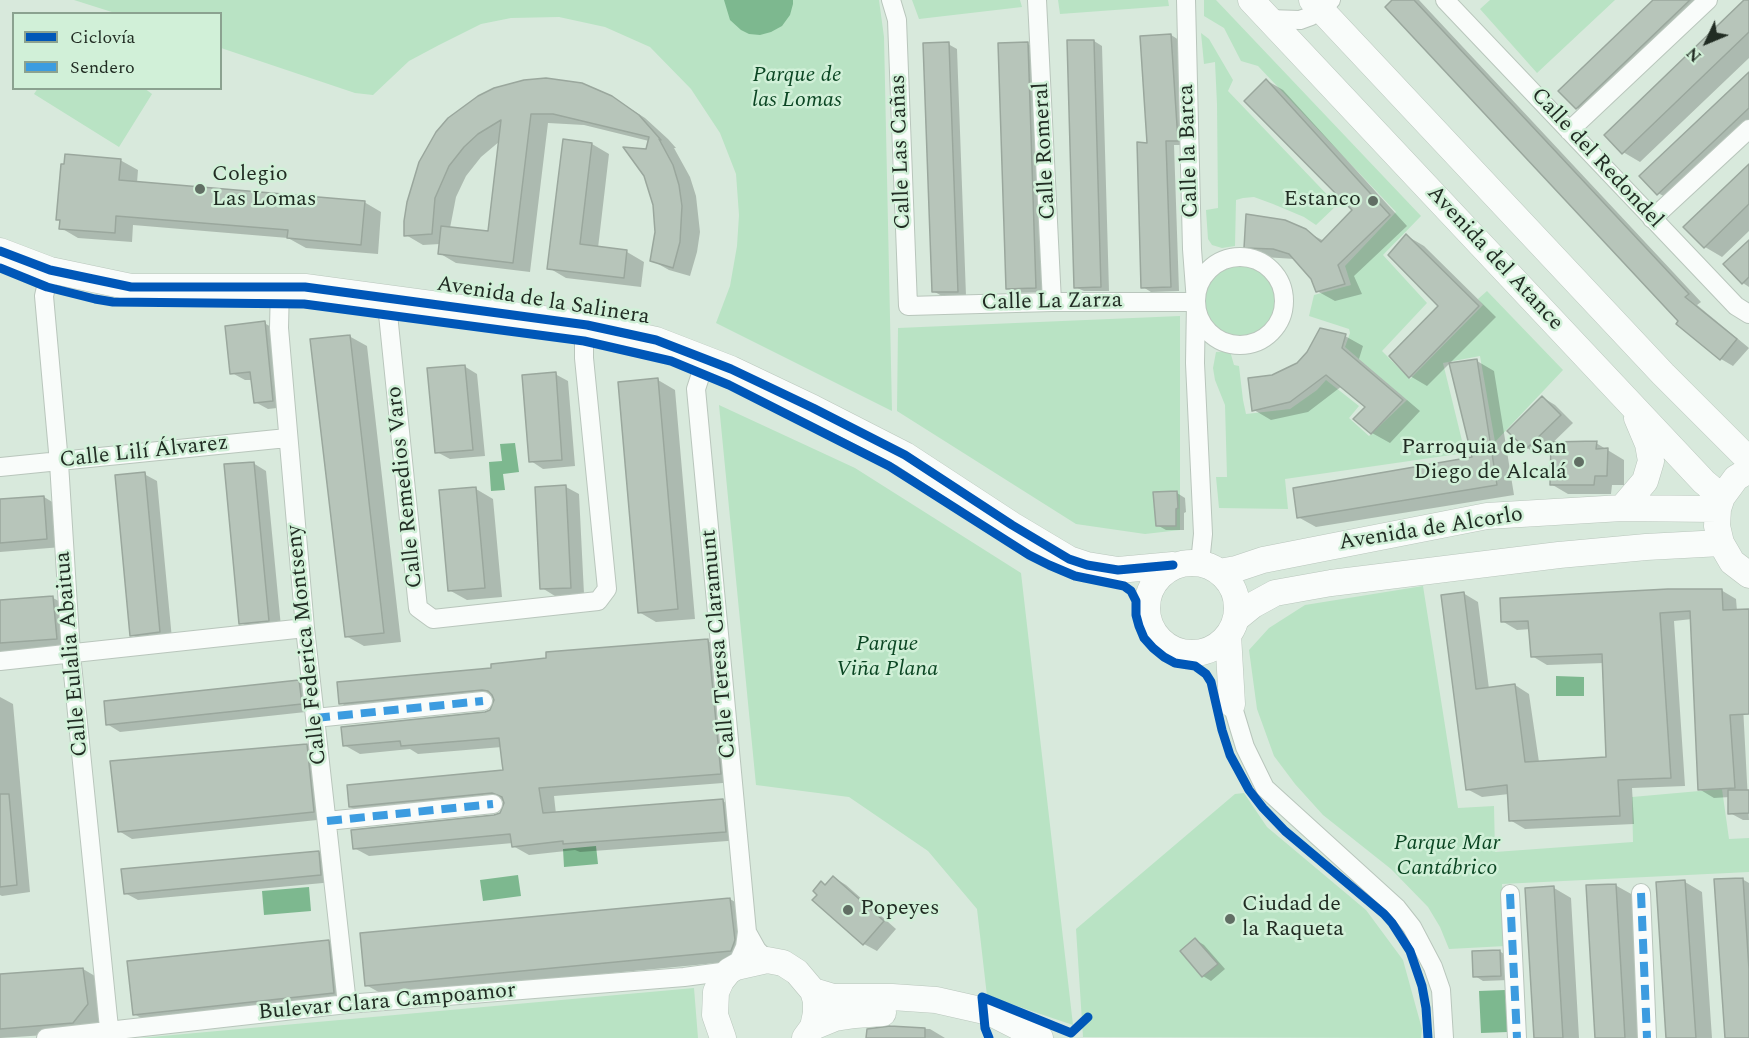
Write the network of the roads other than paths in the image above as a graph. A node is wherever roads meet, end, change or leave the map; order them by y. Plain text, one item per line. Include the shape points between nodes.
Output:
1 (891, 0) edge
2 (1037, 0) edge
3 (1186, 0) edge
4 (1251, 0) edge
5 (1707, 0) edge
6 (1321, 3) edge
7 (1455, 3) edge
8 (1268, 19) junction
9 (1749, 129) edge
10 (1569, 131) junction
11 (1653, 219) junction
12 (1192, 249) junction
13 (0, 251) edge
14 (1214, 266) junction
15 (50, 270) junction
16 (280, 286) junction
17 (1749, 293) edge
18 (391, 298) junction
19 (1052, 302) junction
20 (1196, 302) junction
21 (908, 306) joint
22 (1742, 310) edge
23 (587, 325) junction
24 (1218, 340) junction
25 (706, 358) junction
26 (1195, 363) junction
27 (1632, 404) junction
28 (287, 438) junction
29 (1749, 460) edge
30 (59, 463) junction
31 (0, 467) edge
32 (1749, 470) edge
33 (1720, 503) junction
34 (1622, 508) junction
35 (1721, 543) junction
36 (1173, 565) junction
37 (1209, 568) junction
38 (1118, 570) junction
39 (1749, 575) edge
40 (1149, 594) junction
41 (1233, 627) junction
42 (305, 628) junction
43 (71, 654) junction
44 (1195, 654) junction
45 (0, 661) edge
46 (483, 701) dead end
47 (1232, 704) junction
48 (315, 718) junction
49 (493, 804) dead end
50 (327, 821) junction
51 (1641, 893) dead end
52 (1510, 894) dead end
53 (747, 932) junction
54 (767, 960) junction
55 (732, 969) junction
56 (813, 991) junction
57 (347, 1004) junction
58 (809, 1032) edge
59 (109, 1035) edge
60 (46, 1038) edge
61 (723, 1038) edge
62 (1005, 1038) edge
63 (1040, 1038) edge
64 (1444, 1038) edge
65 (1518, 1038) edge
66 (1647, 1038) edge

1 - 21 street, Calle Las Cañas via 897,20
2 - 19 street, Calle Romeral
3 - 12 street, Calle la Barca
4 - 8 street, Avenida del Atance
5 - 10 street
6 - 8 street, Avenida del Atance via 1311,16 1300,20
6 - 29 street, Avenida del Atance via 1663,374
7 - 10 street, Calle del Redondel
8 - 27 street, Avenida del Atance
9 - 11 street
10 - 11 street, Calle del Redondel
11 - 22 street, Calle del Redondel
12 - 14 street
12 - 20 street, Calle la Barca
13 - 15 street, Avenida de la Salinera
14 - 20 street, Calle la Barca via 1204,276
14 - 24 street via 1241,257 1268,267 1283,290 1284,305 1273,332 1261,341 1232,345
15 - 16 street, Avenida de la Salinera via 130,288
15 - 30 street, Calle Eulalia Abaitua via 44,296
16 - 18 street, Avenida de la Salinera
16 - 28 street, Calle Federica Montseny
17 - 22 street
18 - 23 street, Avenida de la Salinera
18 - 23 street, Calle Remedios Varo via 388,315 418,608 433,619 598,601 607,589 584,358
19 - 20 street, Calle La Zarza
19 - 21 street, Calle La Zarza
20 - 24 street, Calle la Barca via 1206,330
20 - 26 street, Calle la Barca
23 - 25 street, Avenida de la Salinera via 656,340
24 - 26 street
25 - 38 street, Avenida de la Salinera via 905,455 1068,559
25 - 53 street, Calle Teresa Claramunt via 696,389
26 - 37 street, Calle la Barca via 1203,534
27 - 33 street, Avenida del Atance
27 - 34 street via 1651,461 1645,482
28 - 30 street, Calle Lilí Álvarez
28 - 42 street, Calle Federica Montseny
30 - 31 street, Calle Lilí Álvarez
30 - 43 street, Calle Eulalia Abaitua
32 - 33 street via 1736,478
33 - 34 street, Avenida de Alcorlo
33 - 35 street via 1717,526
34 - 37 street, Avenida de Alcorlo via 1487,516 1263,560 1236,569
35 - 39 street via 1732,562
35 - 41 street, Avenida de Alcorlo via 1559,555 1331,583 1275,593 1253,605
36 - 37 street
36 - 38 street, Avenida de la Salinera
36 - 40 street via 1159,575
37 - 41 street via 1236,592
38 - 40 street, Avenida de la Salinera via 1140,582
40 - 44 street via 1147,611 1155,635 1174,650
41 - 44 street via 1216,648
41 - 47 street
42 - 43 street
42 - 48 street, Calle Federica Montseny
43 - 45 street
43 - 59 street, Calle Eulalia Abaitua
44 - 47 street via 1218,674
46 - 48 street
47 - 64 street via 1245,747 1265,788 1397,908 1412,927 1441,990
48 - 50 street, Calle Federica Montseny
49 - 50 street
50 - 57 street, Calle Federica Montseny
51 - 66 street
52 - 65 street
53 - 54 street, Calle Teresa Claramunt
53 - 55 street, Calle Teresa Claramunt via 745,947
54 - 55 street
54 - 56 street via 783,963 797,972
55 - 57 street, Bulevar Clara Campoamor via 672,978
55 - 61 street via 719,987 715,1001
56 - 58 street via 816,1001
56 - 63 street via 833,997 936,1000 989,1012
57 - 59 street, Bulevar Clara Campoamor
58 - 62 street via 835,1018 891,1013 935,1017
59 - 60 street, Bulevar Clara Campoamor

